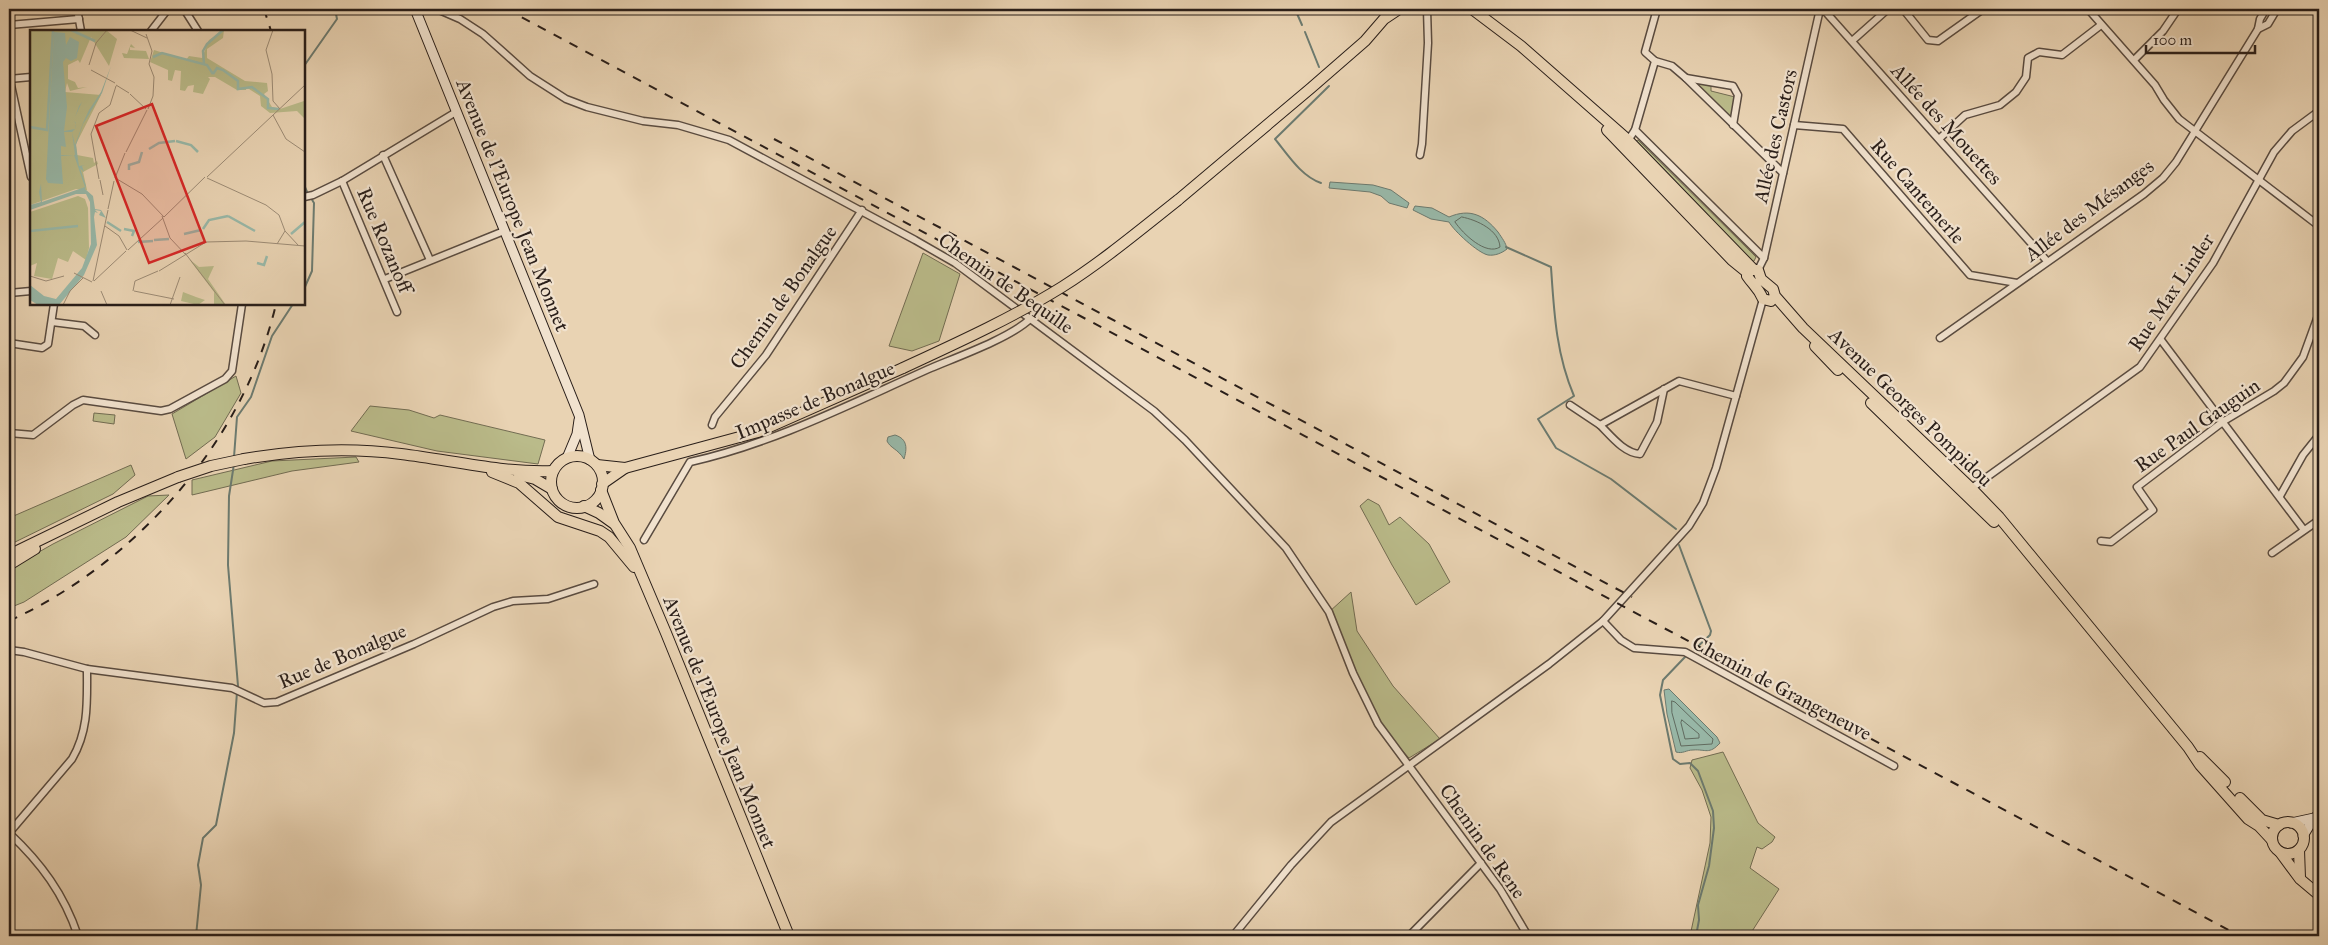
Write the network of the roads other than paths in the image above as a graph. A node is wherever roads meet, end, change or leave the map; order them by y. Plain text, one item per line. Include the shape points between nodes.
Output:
1 (78, 9) edge
2 (168, 9) edge
3 (184, 9) edge
4 (415, 9) edge
5 (437, 9) edge
6 (1388, 9) edge
7 (1399, 9) edge
8 (1427, 9) edge
9 (1466, 9) edge
10 (1658, 9) edge
11 (1821, 9) edge
12 (1888, 9) edge
13 (1903, 9) edge
14 (1983, 9) edge
15 (2178, 9) edge
16 (2266, 9) edge
17 (2278, 9) edge
18 (2092, 10) edge
19 (1475, 12) edge
20 (75, 19) junction
21 (2101, 25) junction
22 (9, 26) edge
23 (2258, 29) junction
24 (80, 30) edge
25 (152, 30) edge
26 (197, 30) edge
27 (1852, 41) junction
28 (2134, 60) junction
29 (1342, 61) junction
30 (1655, 61) junction
31 (30, 77) edge
32 (9, 78) edge
33 (1686, 78) junction
34 (2319, 111) edge
35 (456, 112) junction
36 (1733, 125) junction
37 (1794, 125) junction
38 (2195, 131) junction
39 (1939, 139) junction
40 (383, 155) junction
41 (1420, 155) dead end
42 (30, 172) edge
43 (1783, 173) junction
44 (342, 181) junction
45 (2258, 181) junction
46 (305, 197) edge
47 (862, 210) junction
48 (2319, 226) edge
49 (504, 231) junction
50 (1764, 258) junction
51 (430, 260) junction
52 (2047, 261) junction
53 (1753, 270) junction
54 (385, 279) junction
55 (2017, 284) junction
56 (30, 291) edge
57 (9, 293) edge
58 (1770, 299) junction
59 (54, 305) edge
60 (242, 305) edge
61 (397, 312) dead end
62 (2319, 313) edge
63 (1030, 319) junction
64 (52, 322) junction
65 (95, 335) dead end
66 (1940, 338) dead end
67 (2161, 340) junction
68 (9, 343) edge
69 (1664, 389) junction
70 (1736, 396) junction
71 (1570, 405) dead end
72 (579, 415) junction
73 (2224, 421) junction
74 (712, 424) dead end
75 (1600, 425) junction
76 (9, 432) edge
77 (2319, 435) edge
78 (567, 458) junction
79 (593, 462) junction
80 (467, 464) junction
81 (625, 468) junction
82 (502, 470) junction
83 (553, 471) junction
84 (602, 487) junction
85 (552, 489) junction
86 (1968, 491) junction
87 (2280, 496) junction
88 (584, 506) junction
89 (2319, 520) edge
90 (614, 524) junction
91 (67, 528) junction
92 (2304, 530) junction
93 (644, 540) dead end
94 (2101, 541) dead end
95 (2272, 553) dead end
96 (9, 555) edge
97 (9, 566) edge
98 (641, 575) junction
99 (594, 584) dead end
100 (1603, 621) junction
101 (9, 650) edge
102 (86, 669) junction
103 (2188, 747) junction
104 (1410, 766) junction
105 (1894, 766) dead end
106 (2317, 816) edge
107 (2291, 823) junction
108 (2279, 825) junction
109 (9, 833) edge
110 (2304, 836) junction
111 (2272, 840) junction
112 (2299, 850) junction
113 (2280, 852) junction
114 (1481, 863) junction
115 (2300, 879) junction
116 (2319, 895) edge
117 (78, 936) edge
118 (788, 936) edge
119 (1233, 936) edge
120 (1409, 936) edge
121 (1528, 936) edge

1 - 20 street
2 - 25 street
3 - 26 street
4 - 35 main road, Avenue de l'Europe Jean Monnet
5 - 47 street, Chemin de Bequille via 484,34 530,76 566,99 587,107 643,121 678,125 729,140
6 - 29 main road
7 - 29 main road via 1384,19
8 - 41 street via 1428,43
9 - 19 main road, Avenue Georges Pompidou
10 - 30 street via 1645,52
11 - 27 street, Allée des Mouettes
11 - 37 street, Allée des Castors
12 - 27 street
13 - 14 street via 1933,42
15 - 28 street via 2163,31
16 - 23 street, Allée des Mésanges
17 - 23 street, Allée des Mésanges via 2268,24
18 - 21 street
19 - 53 main road, Avenue Georges Pompidou via 1521,46 1591,110 1732,260
20 - 22 street
20 - 24 street
21 - 28 street
21 - 39 street via 2062,54 2039,52 2028,58 2026,77 2016,92 2000,104 1965,115
23 - 38 street, Allée des Mésanges
27 - 39 street, Allée des Mouettes
28 - 38 street via 2179,119
29 - 81 main road, bridge via 1178,200 1063,287 903,368 758,432
30 - 33 street via 1672,66
30 - 50 street via 1633,133
31 - 32 street
32 - 42 street
33 - 36 street
33 - 36 street via 1734,86 1738,95
34 - 45 street, Rue Max Linder via 2292,131 2274,152
35 - 40 street
35 - 49 main road, Avenue de l'Europe Jean Monnet
36 - 43 street
37 - 43 street, Allée des Castors
37 - 55 street, Rue Cantemerle via 1843,129 1970,275
38 - 45 street
38 - 52 street, Allée des Mésanges via 2163,178
39 - 52 street, Allée des Mouettes
40 - 44 street
40 - 51 street
43 - 50 street, Allée des Castors
44 - 46 street
44 - 54 street, Rue Rozanoff
45 - 48 street
45 - 67 street, Rue Max Linder via 2213,263
47 - 63 street, Chemin de Bequille via 955,263
47 - 74 street, Chemin de Bonalgue via 766,356 715,416
49 - 51 street
49 - 72 main road, Avenue de l'Europe Jean Monnet
50 - 53 street, Allée des Castors
51 - 54 street
52 - 55 street, Allée des Mésanges
53 - 58 main road, Avenue Georges Pompidou via 1775,291
54 - 61 street, Rue Rozanoff
55 - 66 street, Allée des Mésanges
56 - 57 street
58 - 70 street
58 - 86 main road, Avenue Georges Pompidou
59 - 64 street
60 - 76 street via 232,371 225,379 170,409 161,411 83,400 33,435
62 - 73 street, Rue Paul Gauguin via 2303,357 2284,383
63 - 93 street, Impasse de Bonalgue via 995,340 778,436 731,453 690,462
63 - 104 street, Chemin de Bequille via 1160,417 1286,548 1329,612 1352,672 1378,724
64 - 65 street via 84,326
64 - 68 street via 48,344 42,348
67 - 73 street
67 - 86 street, Rue Max Linder via 2140,367
69 - 70 street via 1679,380
69 - 75 street
69 - 75 street via 1657,422 1640,454 1634,454 1618,443
70 - 100 street via 1703,503 1681,535
71 - 75 street
72 - 78 main road via 577,434
72 - 79 main road, Avenue de l'Europe Jean Monnet
73 - 87 street
73 - 94 street, Rue Paul Gauguin via 2137,488 2153,510 2111,542
77 - 87 street via 2303,455
78 - 79 main road via 580,456
78 - 83 main road
79 - 81 main road
79 - 84 main road via 601,474
80 - 82 main road
80 - 91 main road, bridge via 336,449 244,459 178,477
80 - 98 main road via 519,483 558,517 600,531
81 - 84 main road
82 - 83 main road
82 - 85 main road via 536,480
83 - 85 main road
84 - 88 main road via 596,499
84 - 90 main road, Avenue de l'Europe Jean Monnet
85 - 88 main road via 566,505 574,508
86 - 103 main road, Avenue Georges Pompidou via 1999,518
87 - 92 street
88 - 90 main road, Avenue de l'Europe Jean Monnet
89 - 92 street
90 - 98 main road, Avenue de l'Europe Jean Monnet via 630,548
91 - 96 main road
91 - 97 main road
92 - 95 street
98 - 118 main road, Avenue de l'Europe Jean Monnet
99 - 102 street, Rue de Bonalgue via 548,599 513,601 493,607 277,702 264,703 232,688
100 - 104 street via 1542,670
100 - 105 street, Chemin de Grangeneuve via 1621,640 1634,648 1685,652
101 - 102 street, Rue de Bonalgue
102 - 109 street via 87,711 79,747
103 - 108 main road, Avenue Georges Pompidou via 2262,820
103 - 111 main road, Avenue Georges Pompidou via 2200,765
104 - 114 street, Chemin de Rene
104 - 119 street via 1332,822 1291,865
106 - 107 main road
106 - 110 main road
107 - 108 main road
107 - 110 main road via 2299,827
108 - 111 main road
109 - 117 street via 54,882
110 - 112 main road
111 - 113 main road
112 - 113 main road via 2290,854
112 - 115 main road
113 - 115 main road
114 - 120 street
114 - 121 street, Chemin de Rene
115 - 116 main road

